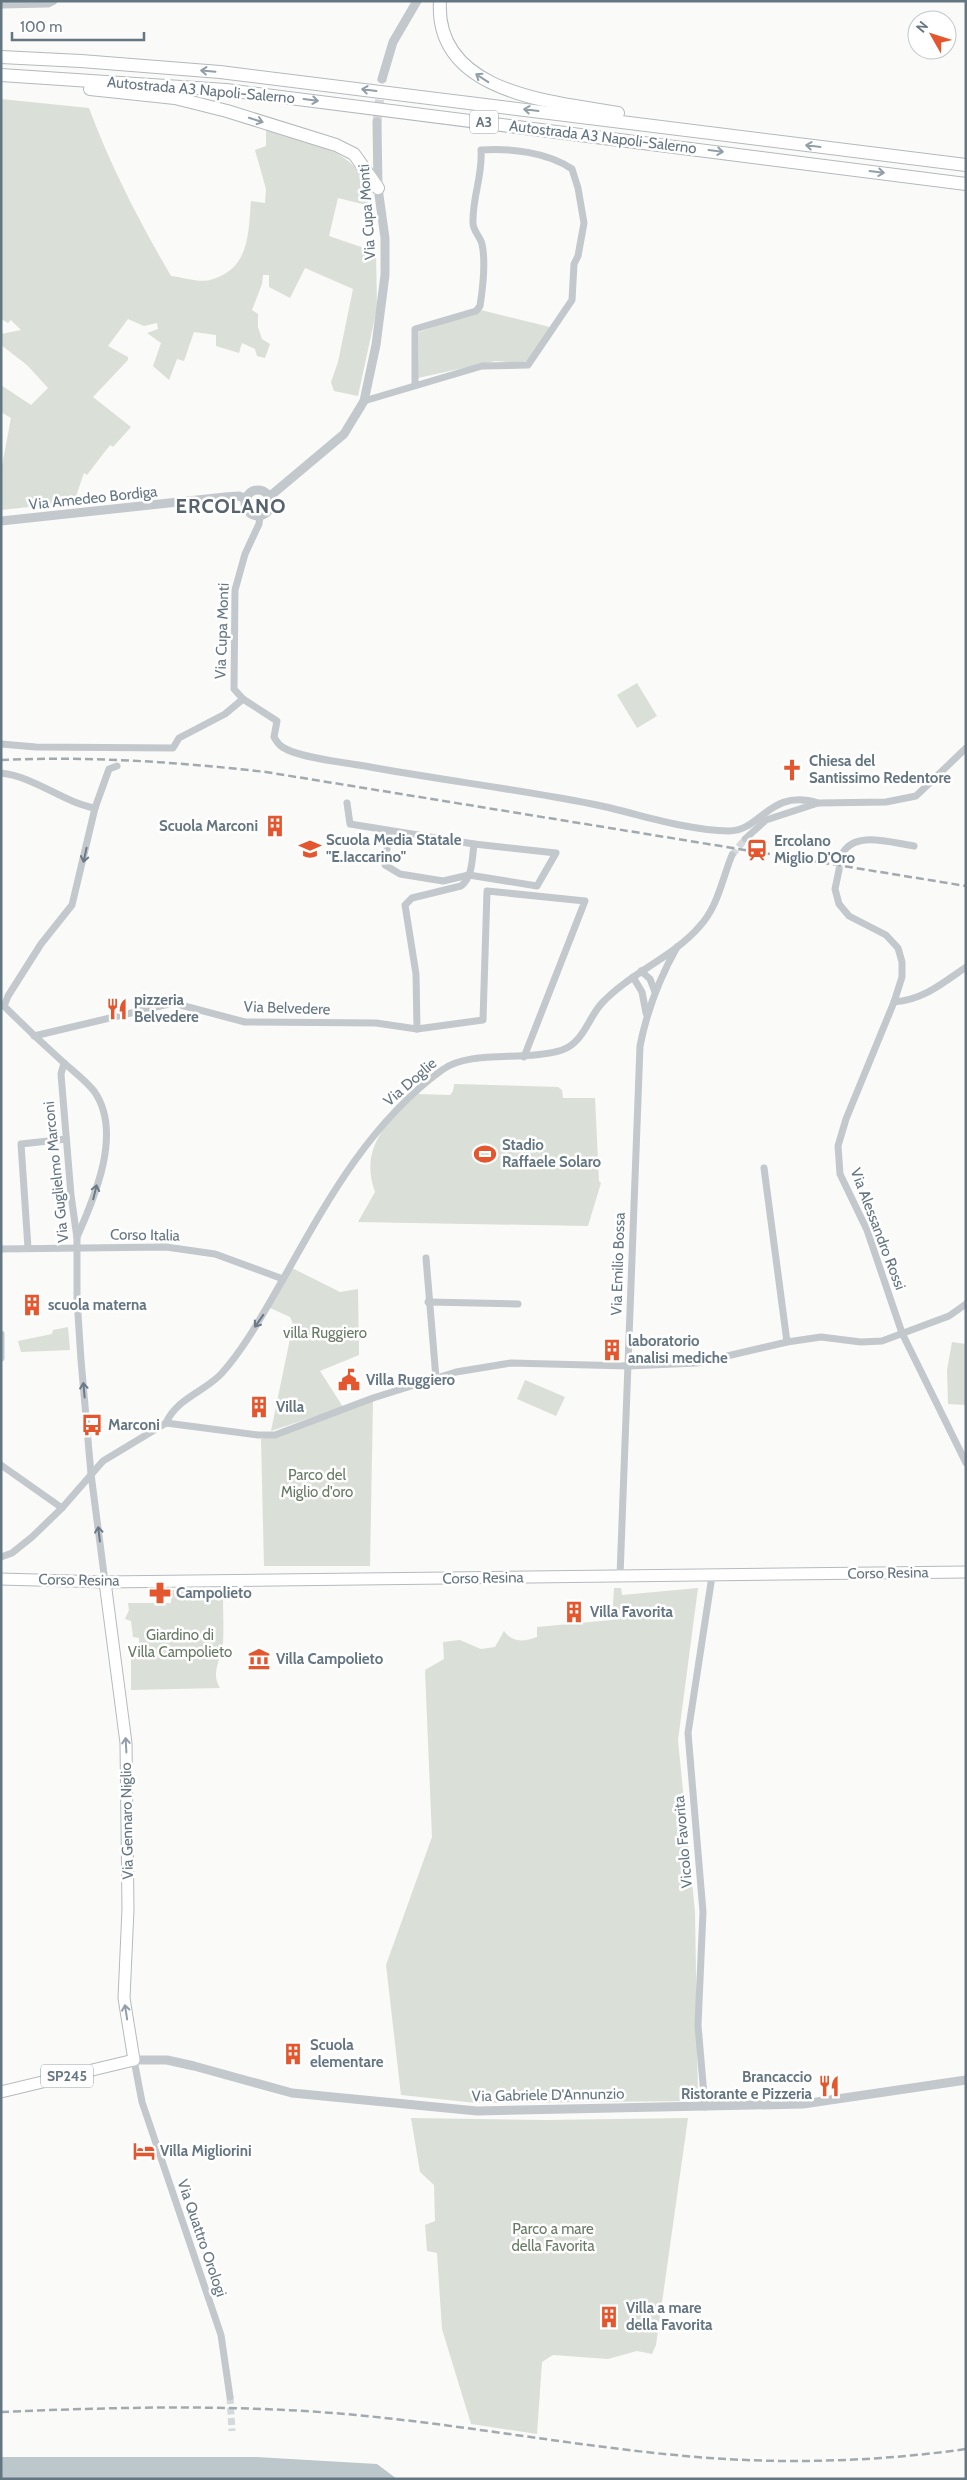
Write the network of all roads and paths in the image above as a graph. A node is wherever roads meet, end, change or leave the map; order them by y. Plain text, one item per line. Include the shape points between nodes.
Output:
1 (54, 1) edge
2 (417, 1) edge
3 (440, 1) edge
4 (1, 5) edge
5 (1, 57) edge
6 (1, 76) edge
7 (382, 79) tunnel mouth
8 (377, 122) tunnel mouth
9 (681, 129) junction
10 (966, 166) edge
11 (966, 184) edge
12 (378, 188) junction
13 (415, 385) junction
14 (364, 401) junction
15 (269, 496) junction
16 (246, 499) junction
17 (260, 516) junction
18 (1, 521) edge
19 (243, 699) junction
20 (1, 744) edge
21 (966, 748) edge
22 (117, 766) dead end
23 (1, 773) edge
24 (347, 803) dead end
25 (818, 803) junction
26 (95, 808) junction
27 (389, 832) junction
28 (745, 839) tunnel mouth
29 (474, 844) junction
30 (914, 846) dead end
31 (732, 855) tunnel mouth
32 (841, 856) tunnel mouth
33 (839, 870) tunnel mouth
34 (469, 875) junction
35 (679, 944) junction
36 (966, 967) edge
37 (642, 971) junction
38 (633, 976) junction
39 (655, 992) junction
40 (894, 1002) junction
41 (3, 1006) edge
42 (646, 1013) junction
43 (417, 1028) junction
44 (34, 1036) junction
45 (524, 1057) junction
46 (64, 1063) junction
47 (366, 1130) dead end
48 (372, 1136) junction
49 (66, 1139) junction
50 (764, 1168) dead end
51 (77, 1238) junction
52 (1, 1248) edge
53 (28, 1248) junction
54 (78, 1248) junction
55 (426, 1258) dead end
56 (282, 1279) junction
57 (428, 1302) junction
58 (518, 1304) dead end
59 (966, 1304) edge
60 (902, 1333) junction
61 (1, 1334) edge
62 (787, 1342) junction
63 (1, 1358) edge
64 (628, 1366) junction
65 (436, 1378) junction
66 (166, 1423) junction
67 (966, 1463) edge
68 (1, 1465) edge
69 (91, 1474) junction
70 (62, 1508) junction
71 (1, 1557) edge
72 (966, 1572) edge
73 (620, 1576) junction
74 (712, 1576) junction
75 (1, 1579) edge
76 (105, 1582) junction
77 (134, 2060) junction
78 (966, 2080) edge
79 (1, 2092) edge
80 (705, 2107) junction
81 (230, 2397) tunnel mouth

1 - 4 street via 48,4
2 - 7 street via 393,42
9 -> 3 highway via 638,116 558,104 511,92 483,80 464,65 450,46 442,26
9 -> 5 highway, Autostrada A3 Napoli-Salerno / A3 via 220,72
6 -> 11 highway, Autostrada A3 Napoli-Salerno / A3 via 226,90
6 -> 12 highway via 36,84 175,98 227,110 354,154
8 - 12 street, Via Cupa Monti
10 -> 9 highway, Autostrada A3 Napoli-Salerno / A3
12 - 14 street, Via Cupa Monti via 385,238 385,275 376,346
13 - 13 street via 482,366 528,365 572,300 574,264 584,224 572,169 534,154 480,150 481,173 475,195 473,226 483,252 480,306 476,312 415,329
13 - 14 street
14 - 15 street, Via Cupa Monti via 344,434
15 - 16 street via 256,491
15 - 17 street via 269,510
16 - 17 street via 247,510
16 - 18 street, Via Amedeo Bordiga via 225,497
17 - 19 street, Via Cupa Monti via 238,572 236,590 234,689
19 - 20 street via 225,714 179,738 173,748
19 - 25 street via 277,721 274,737 281,746 293,752 592,804 703,830 732,831 744,827 771,808 791,800 805,799
21 - 25 street via 916,796 886,802
22 - 26 street via 109,769
23 - 26 street via 25,777 82,805
24 - 27 street via 350,824
25 - 28 street via 766,820
26 -> 41 street via 72,904 41,944
27 - 29 street
27 - 34 street via 385,865 400,874 443,881
29 - 34 street
29 - 34 street via 556,853 537,886
30 - 32 street via 867,839 852,842
31 - 35 street, Via Doglie via 710,912 699,928
33 - 40 street, Via Alessandro Rossi via 835,889 839,904 849,916 886,935 898,948 902,977
34 - 43 street via 461,886 412,898 405,905 416,974
35 - 37 street, Via Doglie
35 - 39 street, Via Emilio Bossa
36 - 40 street via 929,993
37 - 38 street, Via Doglie
37 - 39 street via 650,979
38 - 42 street, Via Emilio Bossa via 642,992
38 - 45 street, Via Doglie via 602,1003 578,1040 564,1049
39 - 42 street, Via Emilio Bossa
40 - 60 street, Via Alessandro Rossi via 838,1146 840,1174 867,1230
41 - 44 street
42 - 64 street, Via Emilio Bossa via 640,1046
43 - 44 street, Via Belvedere via 376,1023 245,1022 173,1003
43 - 45 street, Via Belvedere via 483,1020 487,891 585,901
44 - 46 street
45 - 48 street, Via Doglie via 454,1063 404,1102
46 - 49 street, Via Guglielmo Marconi via 61,1074
51 -> 46 street via 92,1202 107,1144 106,1119 93,1090
47 - 48 street
48 - 56 street, Via Doglie via 327,1200
49 - 51 street, Via Guglielmo Marconi
49 - 53 street via 22,1144
50 - 62 street
51 - 54 street, Via Guglielmo Marconi
52 - 53 street, Corso Italia
53 - 54 street, Corso Italia
54 - 56 street, Corso Italia via 166,1248 215,1254
69 -> 54 street, Via Guglielmo Marconi via 78,1308
55 - 57 street
56 -> 66 street, Via Doglie via 263,1315 221,1374 186,1400
57 - 58 street
57 - 65 street
59 - 60 street via 949,1316
60 - 62 street via 882,1341 821,1337
60 - 67 street, Via Alessandro Rossi
61 - 63 street
62 - 64 street via 697,1363
64 - 65 street via 511,1363
64 - 73 street, Via Emilio Bossa
65 - 66 street via 275,1435
66 - 69 street via 103,1460
68 - 70 street
69 - 70 street
76 -> 69 street, Via Guglielmo Marconi
70 - 71 street via 12,1553
72 - 74 main road, Corso Resina
73 - 74 main road, Corso Resina
73 - 76 main road, Corso Resina
74 - 80 street, Vicolo Favorita via 688,1733 703,1912 698,2025
75 - 76 main road, Corso Resina
77 -> 76 main road, Via Gennaro Niglio via 124,1998 128,1909 126,1743
77 - 79 main road, SP245
77 - 80 street, Via Gabriele D'Annunzio / SP245 via 166,2060 292,2093 477,2111
77 - 81 street, Via Quattro Orologi via 142,2102 221,2335
78 - 80 street, Via Gabriele D'Annunzio / SP245 via 803,2104

